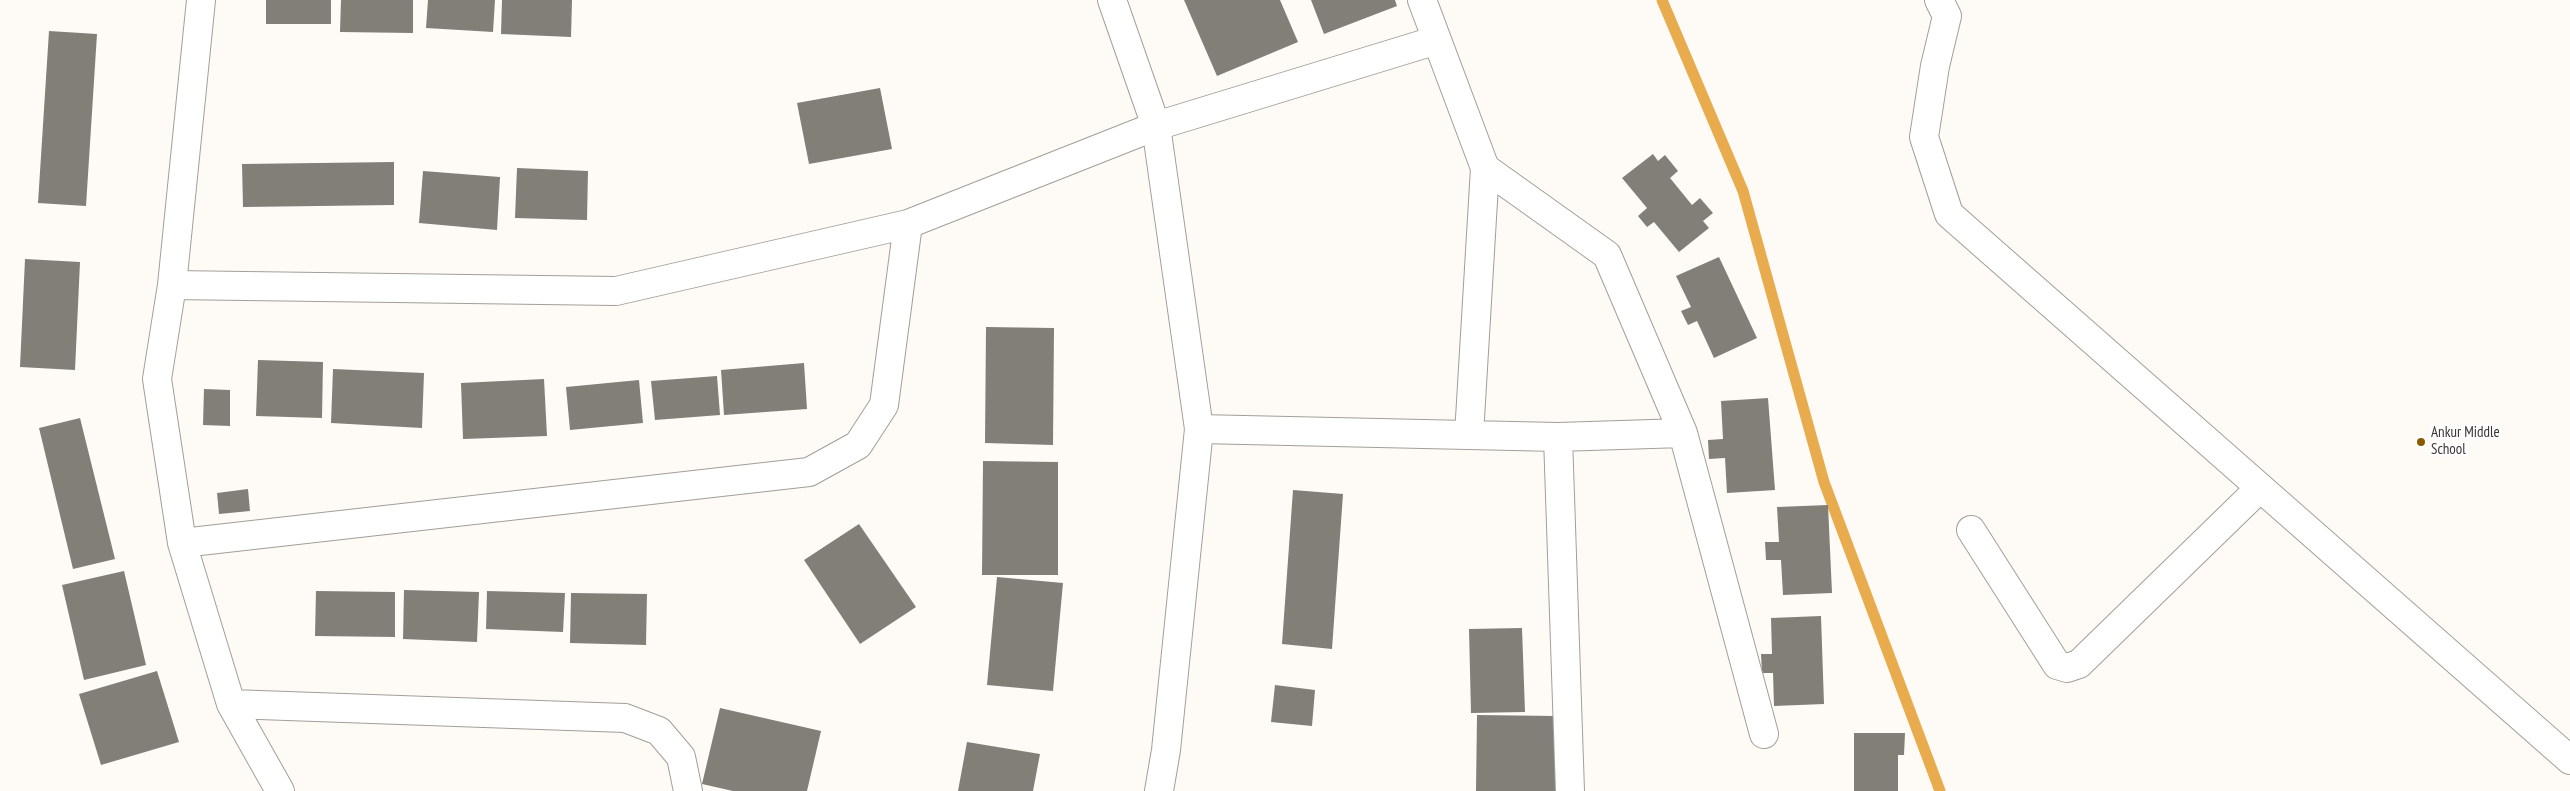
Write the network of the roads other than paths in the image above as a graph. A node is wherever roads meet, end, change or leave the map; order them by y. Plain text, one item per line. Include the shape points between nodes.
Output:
1 (201, 0) edge
2 (1112, 0) edge
3 (1422, 0) edge
4 (1939, 0) edge
5 (1437, 40) junction
6 (1156, 126) junction
7 (1486, 168) junction
8 (908, 224) junction
9 (172, 285) junction
10 (1199, 429) junction
11 (1683, 433) junction
12 (1469, 435) junction
13 (1558, 437) junction
14 (2260, 488) junction
15 (1971, 530) dead end
16 (182, 543) junction
17 (231, 704) junction
18 (1764, 734) dead end
19 (2570, 760) edge
20 (280, 791) edge
21 (688, 791) edge
22 (1159, 791) edge
23 (1570, 791) edge

1 - 9 street
2 - 6 street
3 - 5 street
4 - 14 street via 1947,16 1924,137 1949,214
5 - 6 street
5 - 7 street
6 - 8 street
6 - 10 street
7 - 11 street via 1607,254
7 - 12 street
8 - 9 street via 616,291
8 - 16 street via 884,405 858,445 809,472
9 - 16 street via 157,380
10 - 12 street
10 - 22 street
11 - 13 street
11 - 18 street
12 - 13 street
13 - 23 street
14 - 15 street via 2079,664 2067,668 2057,665
14 - 19 street
16 - 17 street
17 - 20 street
17 - 21 street via 625,718 659,731 681,757

